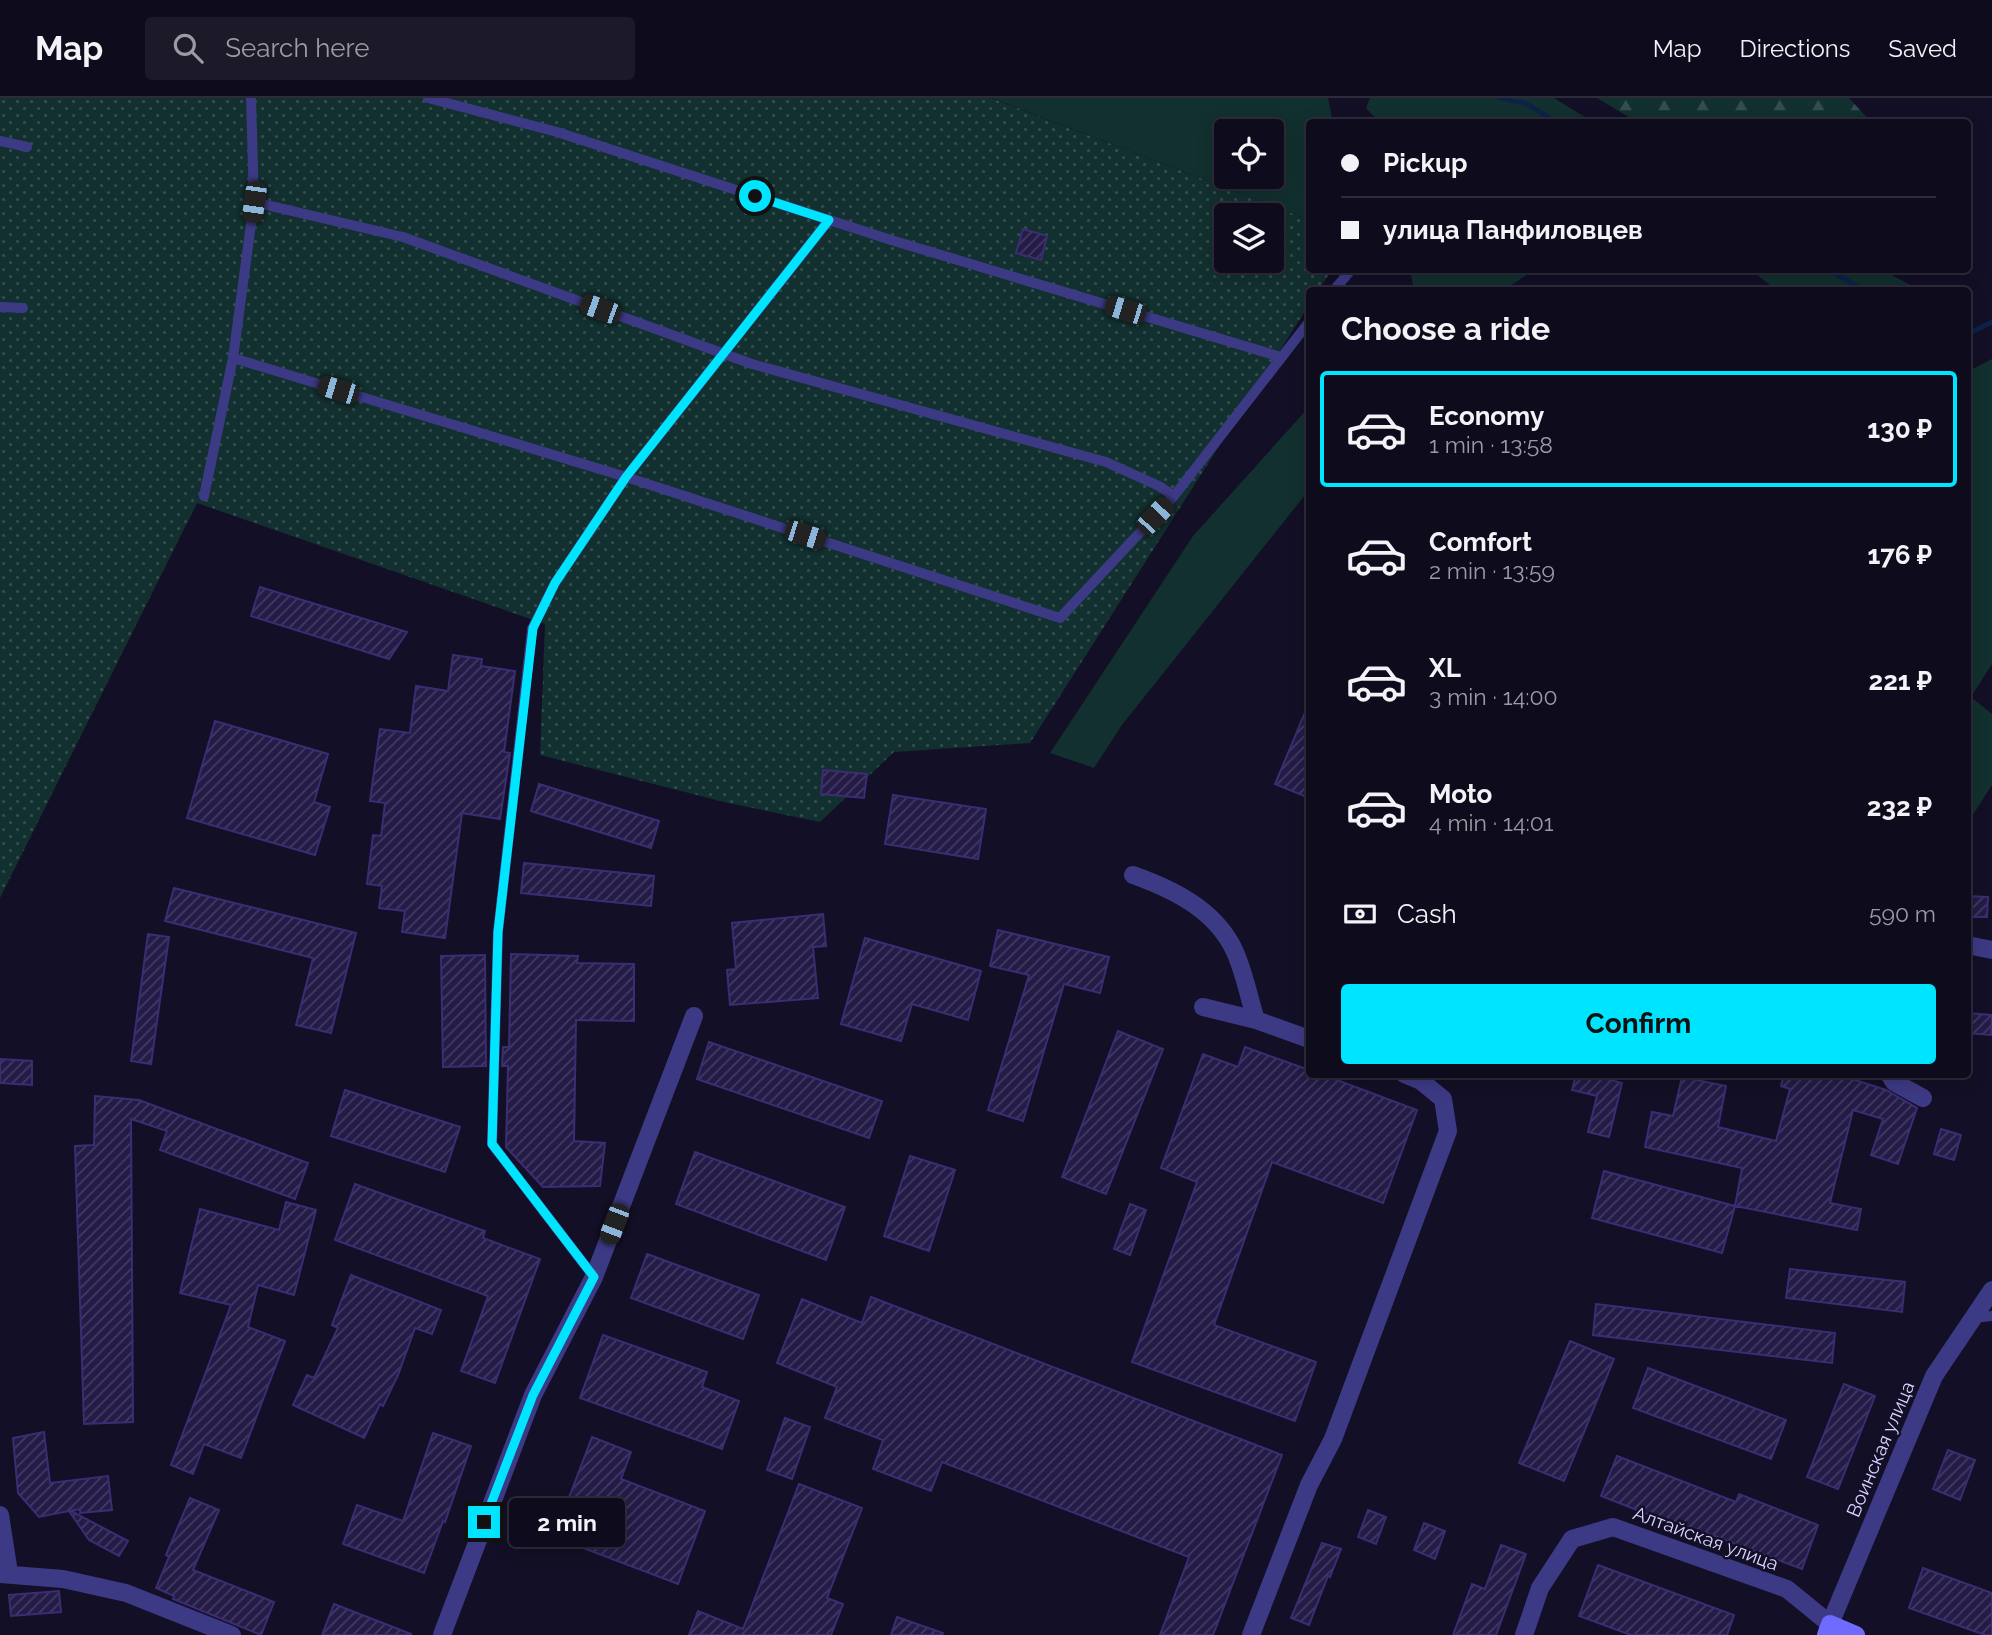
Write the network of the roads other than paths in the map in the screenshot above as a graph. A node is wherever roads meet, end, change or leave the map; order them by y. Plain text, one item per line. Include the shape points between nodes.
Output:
1 (251, 98) edge
2 (428, 98) edge
3 (0, 141) edge
4 (27, 147) dead end
5 (254, 202) junction
6 (829, 220) junction
7 (1348, 273) edge
8 (1337, 287) edge
9 (0, 307) edge
10 (23, 308) dead end
11 (1306, 326) edge
12 (724, 354) junction
13 (1281, 357) junction
14 (233, 358) junction
15 (626, 477) junction
16 (204, 496) dead end
17 (1174, 496) junction
18 (1133, 875) dead end
19 (1971, 946) edge
20 (1992, 950) edge
21 (1203, 1007) dead end
22 (694, 1016) dead end
23 (1256, 1020) junction
24 (1306, 1038) edge
25 (1414, 1078) edge
26 (1892, 1078) edge
27 (1923, 1098) dead end
28 (594, 1277) junction
29 (1992, 1290) edge
30 (1992, 1316) edge
31 (1973, 1318) junction
32 (0, 1515) edge
33 (4, 1574) edge
34 (1828, 1630) edge
35 (232, 1635) edge
36 (442, 1635) edge
37 (1251, 1635) edge
38 (1524, 1635) edge
39 (1856, 1635) edge

1 - 5 lane
2 - 6 lane via 557,132
3 - 4 lane
5 - 12 lane via 404,237
5 - 14 lane
6 - 12 lane
6 - 13 lane
7 - 8 lane
9 - 10 lane
11 - 13 lane
12 - 15 lane
12 - 17 lane via 1106,463
13 - 17 lane
14 - 15 lane
14 - 16 lane
15 - 17 lane via 1060,618
15 - 28 lane via 555,583 533,628 498,932 492,1144
18 - 23 street via 1202,908 1217,923 1239,960
19 - 20 street
21 - 23 street
22 - 28 street
23 - 24 street
25 - 37 street via 1443,1099 1448,1131 1338,1426
26 - 27 street
28 - 36 street via 533,1395
29 - 31 street, Воинская улица
30 - 31 lane
31 - 34 street, Воинская улица via 1934,1376
32 - 33 street
33 - 35 street via 63,1579 126,1593
34 - 38 street, Алтайская улица via 1787,1590 1614,1527 1572,1539 1540,1588
34 - 39 street, Алтайская улица

